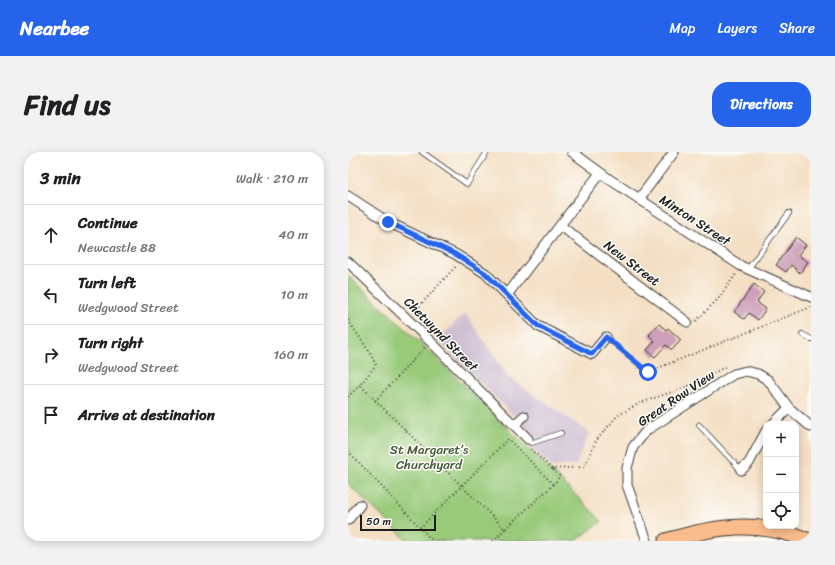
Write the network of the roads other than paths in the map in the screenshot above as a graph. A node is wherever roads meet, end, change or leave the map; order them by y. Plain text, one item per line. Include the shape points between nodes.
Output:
1 (422, 152) edge
2 (487, 152) edge
3 (572, 152) edge
4 (674, 152) edge
5 (600, 173) junction
6 (348, 196) edge
7 (639, 199) junction
8 (789, 213) dead end
9 (561, 226) junction
10 (348, 262) edge
11 (745, 268) junction
12 (507, 295) junction
13 (811, 297) edge
14 (687, 322) road end
15 (802, 334) dead end
16 (606, 337) road end
17 (811, 339) edge
18 (790, 408) junction
19 (524, 416) dead end
20 (776, 421) edge
21 (514, 425) junction
22 (698, 425) dead end
23 (811, 427) edge
24 (561, 433) dead end
25 (763, 437) edge
26 (528, 439) joint
27 (741, 470) joint
28 (360, 505) dead end
29 (348, 520) edge
30 (647, 541) edge
31 (666, 541) edge
32 (809, 541) edge

1 - 2 lane via 467,184
3 - 5 street, Minton Street
4 - 7 street
5 - 7 street, Minton Street
5 - 9 street
6 - 12 street via 388,222 455,254 485,273
7 - 11 street, Minton Street
8 - 11 lane
9 - 12 street
9 - 14 street, New Street
10 - 21 street, Chetwynd Street
11 - 13 street, Minton Street
12 - 16 street via 538,326 592,354
15 - 17 lane
18 - 20 street
18 - 23 street, Great Row View
18 - 30 street, Great Row View via 768,380 758,374 746,372 734,374 647,430 633,447 627,468 627,485
19 - 21 street
21 - 26 street, Chetwynd Street
22 - 27 lane
24 - 26 lane via 531,443
25 - 27 street via 749,463
28 - 29 street
31 - 32 highway via 719,528 752,527 780,530

